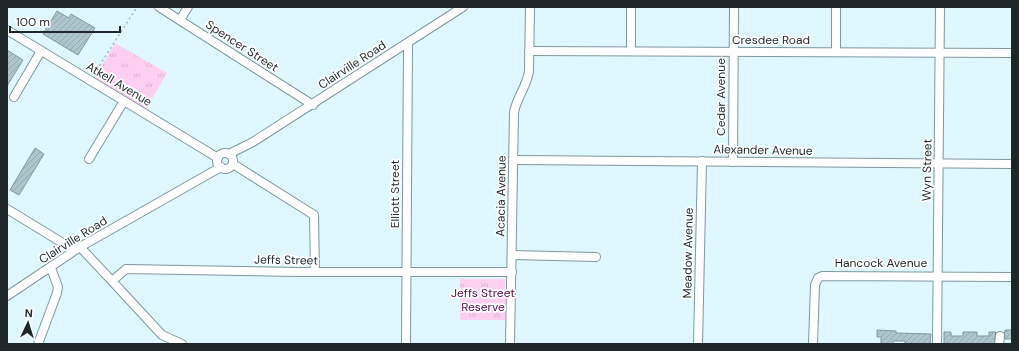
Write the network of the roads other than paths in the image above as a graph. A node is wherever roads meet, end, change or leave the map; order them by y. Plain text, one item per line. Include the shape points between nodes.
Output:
1 (159, 7) edge
2 (188, 7) edge
3 (463, 7) edge
4 (530, 7) edge
5 (631, 7) edge
6 (734, 7) edge
7 (836, 7) edge
8 (940, 7) edge
9 (180, 20) junction
10 (7, 30) edge
11 (408, 44) junction
12 (41, 51) junction
13 (529, 51) junction
14 (631, 51) junction
15 (733, 52) junction
16 (836, 52) junction
17 (940, 53) junction
18 (1012, 53) edge
19 (14, 97) dead end
20 (124, 101) junction
21 (312, 105) junction
22 (89, 159) dead end
23 (232, 160) junction
24 (514, 160) junction
25 (219, 162) junction
26 (702, 162) junction
27 (733, 162) junction
28 (939, 164) junction
29 (1012, 164) edge
30 (7, 209) edge
31 (80, 247) junction
32 (512, 255) junction
33 (596, 257) dead end
34 (51, 268) junction
35 (315, 272) junction
36 (407, 272) junction
37 (512, 272) junction
38 (938, 276) junction
39 (1012, 277) edge
40 (112, 282) junction
41 (7, 296) edge
42 (38, 344) edge
43 (182, 344) edge
44 (406, 344) edge
45 (510, 344) edge
46 (698, 344) edge
47 (813, 344) edge
48 (937, 344) edge

1 - 9 street, Spencer Street
2 - 9 street
3 - 11 street, Clairville Road
4 - 13 street, Acacia Avenue
5 - 14 street
6 - 15 street, Cedar Avenue
7 - 16 street
8 - 17 street, Wyn Street
9 - 21 street, Spencer Street
10 - 12 street, Atkell Avenue
11 - 21 street, Clairville Road
11 - 36 street, Elliott Street
12 - 19 street
12 - 20 street, Atkell Avenue
13 - 14 street, Cresdee Road
13 - 24 street, Acacia Avenue via 528,80 514,112
14 - 15 street, Cresdee Road
15 - 16 street, Cresdee Road
15 - 27 street, Cedar Avenue
16 - 17 street, Cresdee Road
17 - 18 street, Cresdee Road
17 - 28 street, Wyn Street
20 - 22 street
20 - 25 street, Atkell Avenue
21 - 23 street, Clairville Road via 254,142
23 - 25 street via 229,168
23 - 25 street via 224,153
23 - 35 street via 314,215
24 - 26 street, Alexander Avenue
24 - 32 street, Acacia Avenue
25 - 31 street, Clairville Road via 194,181
26 - 27 street, Alexander Avenue
26 - 46 street, Meadow Avenue
27 - 28 street, Alexander Avenue
28 - 29 street, Alexander Avenue
28 - 38 street, Wyn Street
30 - 31 street via 66,245
31 - 34 street, Clairville Road
31 - 40 street
32 - 33 street
32 - 37 street, Acacia Avenue
34 - 41 street, Clairville Road
34 - 42 street via 58,287 57,293
35 - 36 street, Jeffs Street
35 - 40 street, Jeffs Street via 126,269
36 - 37 street, Jeffs Street
36 - 44 street, Elliott Street
37 - 45 street, Acacia Avenue
38 - 39 street, Hancock Avenue
38 - 47 street, Hancock Avenue via 818,278 815,285
38 - 48 street, Wyn Street
40 - 43 street via 162,335

